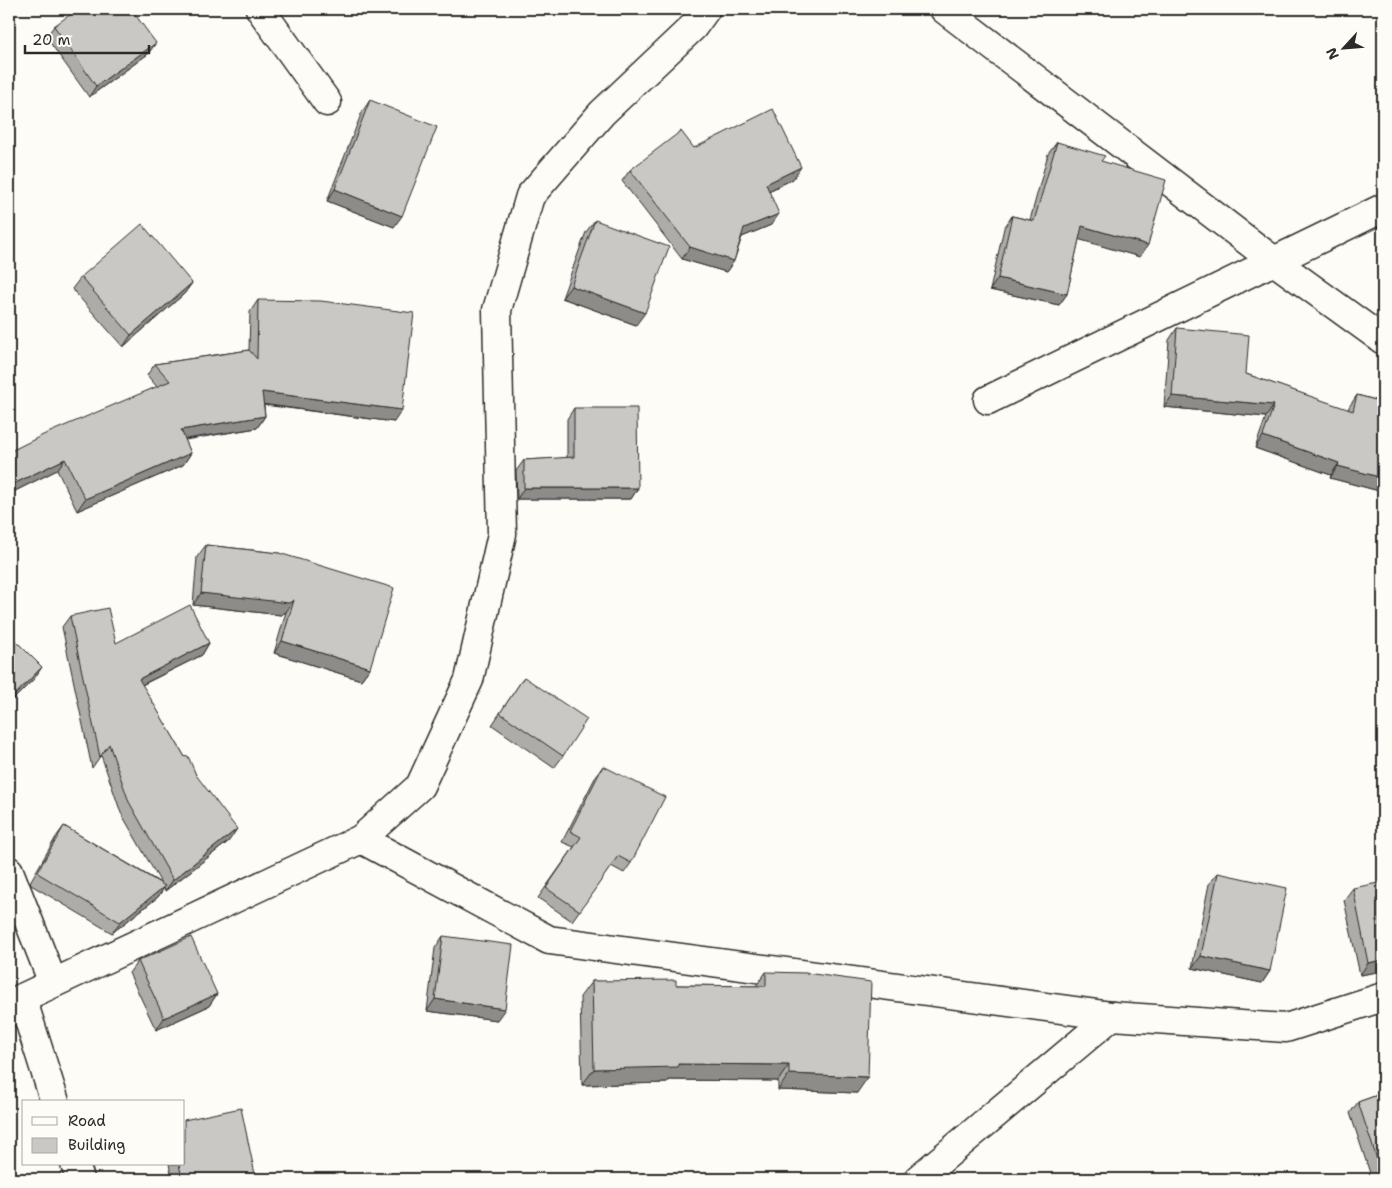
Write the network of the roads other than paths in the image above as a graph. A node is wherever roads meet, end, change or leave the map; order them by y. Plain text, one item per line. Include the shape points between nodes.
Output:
1 (260, 9) edge
2 (706, 9) edge
3 (944, 9) edge
4 (327, 102) dead end
5 (1383, 208) edge
6 (1274, 261) junction
7 (1383, 340) edge
8 (988, 400) dead end
9 (361, 840) junction
10 (9, 871) edge
11 (53, 983) junction
12 (1383, 997) edge
13 (16, 1005) edge
14 (1112, 1016) junction
15 (54, 1100) edge
16 (76, 1166) edge
17 (80, 1179) edge
18 (918, 1179) edge

1 - 4 street
2 - 9 street via 693,27 602,113 530,196 497,310 502,534 469,680 420,786
3 - 6 street
5 - 6 street
6 - 7 street
6 - 8 street
9 - 11 street
9 - 14 street via 549,940
10 - 11 street
11 - 13 street
12 - 14 street via 1286,1028
13 - 15 street
14 - 18 street
16 - 17 street

